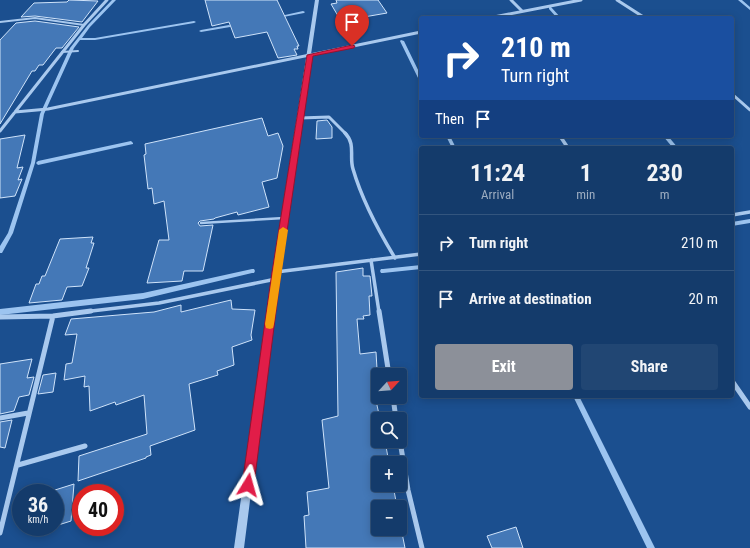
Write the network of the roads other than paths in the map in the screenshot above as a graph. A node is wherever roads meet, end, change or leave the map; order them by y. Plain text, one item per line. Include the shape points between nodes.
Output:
1 (107, 0) edge
2 (317, 0) edge
3 (511, 0) edge
4 (581, 0) edge
5 (617, 0) edge
6 (522, 11) junction
7 (498, 16) edge
8 (642, 16) edge
9 (0, 22) edge
10 (84, 24) junction
11 (419, 32) edge
12 (78, 51) dead end
13 (62, 52) junction
14 (310, 55) junction
15 (734, 96) edge
16 (750, 110) edge
17 (15, 112) junction
18 (300, 118) junction
19 (0, 131) edge
20 (750, 212) edge
21 (734, 215) edge
22 (285, 218) junction
23 (201, 223) dead end
24 (419, 254) edge
25 (395, 258) junction
26 (371, 260) junction
27 (276, 276) junction
28 (53, 316) junction
29 (0, 317) edge
30 (388, 368) edge
31 (734, 384) edge
32 (750, 407) edge
33 (28, 413) junction
34 (0, 418) edge
35 (85, 446) dead end
36 (401, 448) edge
37 (18, 465) junction
38 (0, 533) edge
39 (239, 548) edge
40 (422, 548) edge

1 - 10 street
2 - 14 street
3 - 6 street
4 - 6 street
5 - 8 street
6 - 7 street
9 - 10 lane via 35,18
10 - 13 street
11 - 14 street
12 - 13 lane
13 - 17 street
14 - 17 street via 48,109
14 - 18 street
15 - 16 street
17 - 19 street
18 - 22 street
18 - 25 street via 329,117 348,136 352,146 352,167 363,197 380,234
20 - 21 street
22 - 23 lane
22 - 27 street
24 - 25 street
25 - 26 street
26 - 27 street
26 - 30 street
27 - 28 street via 159,303
27 - 39 street
28 - 29 street
28 - 33 street
31 - 32 street
33 - 34 street
33 - 37 street
35 - 37 street
36 - 40 street
37 - 38 street

